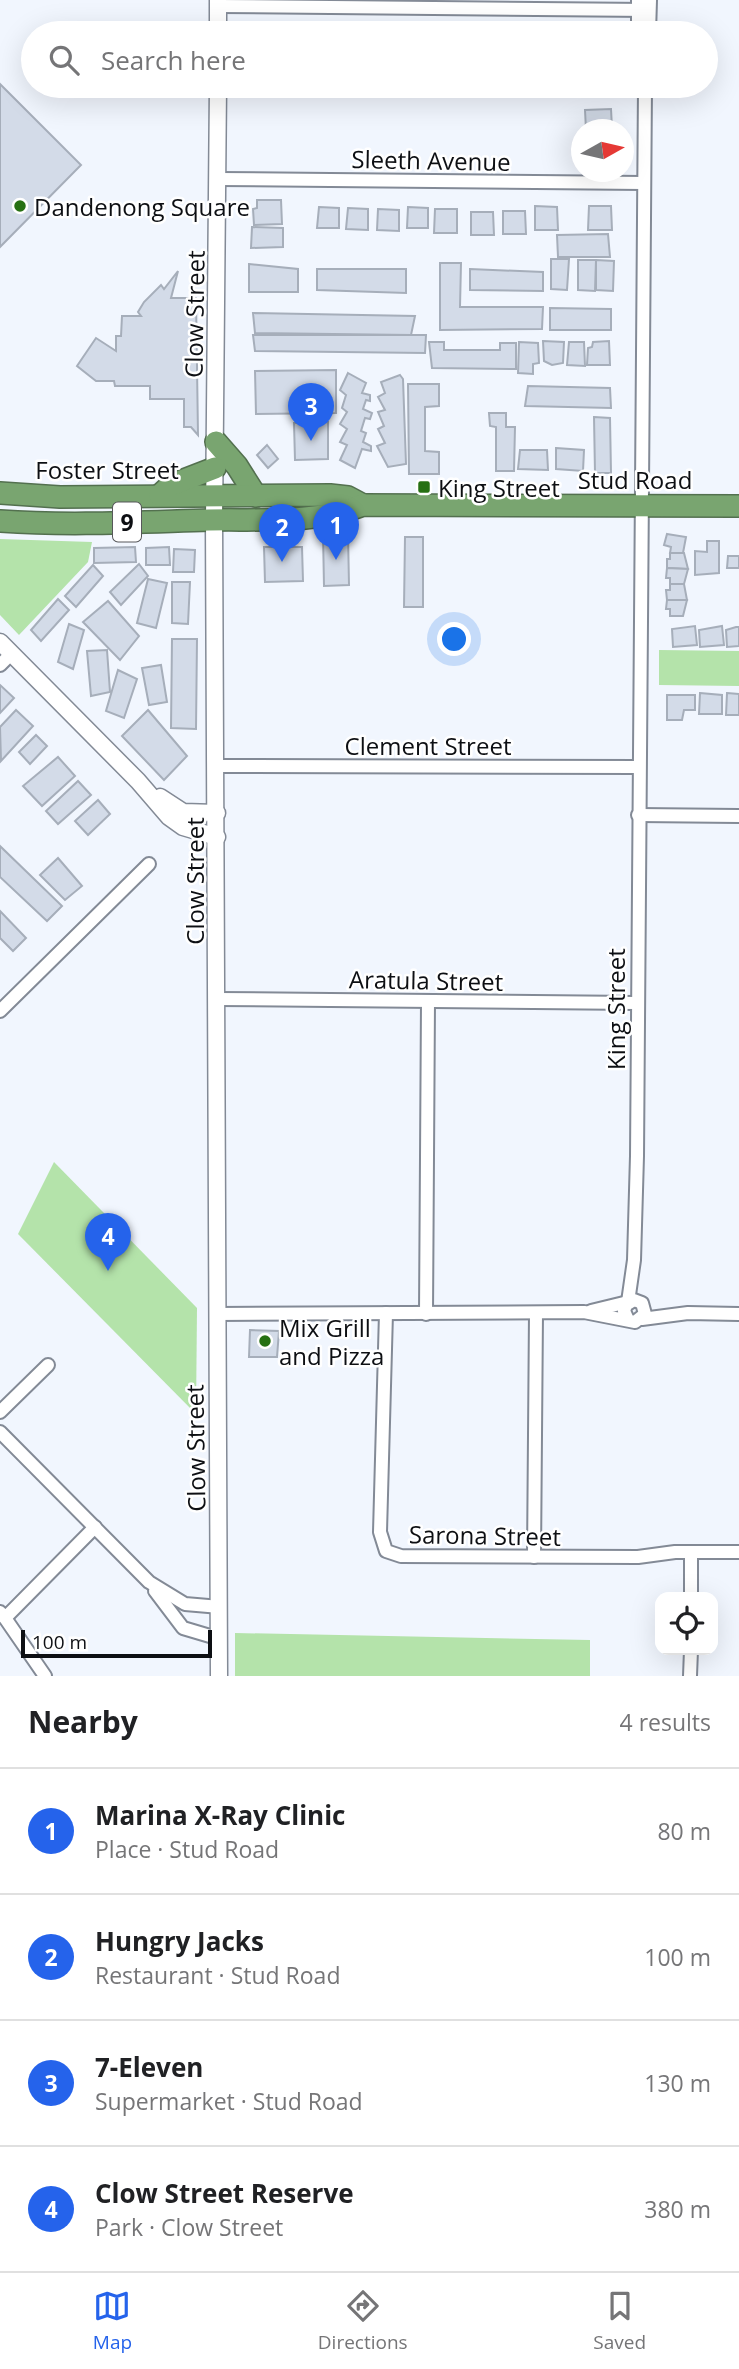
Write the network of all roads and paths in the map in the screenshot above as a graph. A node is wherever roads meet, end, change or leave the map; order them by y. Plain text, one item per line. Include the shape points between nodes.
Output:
1 (218, 3) edge
2 (644, 5) edge
3 (218, 21) edge
4 (218, 98) edge
5 (645, 98) edge
6 (218, 179) junction
7 (644, 183) junction
8 (216, 442) junction
9 (215, 468) junction
10 (0, 493) edge
11 (214, 495) junction
12 (256, 496) junction
13 (159, 497) junction
14 (363, 505) junction
15 (643, 506) junction
16 (739, 506) edge
17 (214, 520) junction
18 (0, 521) edge
19 (4, 654) edge
20 (217, 766) junction
21 (639, 767) junction
22 (138, 782) junction
23 (217, 813) junction
24 (638, 815) junction
25 (739, 816) edge
26 (217, 837) junction
27 (149, 864) dead end
28 (217, 999) junction
29 (428, 1001) junction
30 (636, 1003) junction
31 (0, 1011) edge
32 (634, 1261) junction
33 (628, 1302) junction
34 (643, 1304) junction
35 (584, 1312) junction
36 (386, 1313) junction
37 (536, 1313) junction
38 (688, 1313) junction
39 (216, 1314) junction
40 (426, 1314) junction
41 (739, 1314) edge
42 (628, 1320) junction
43 (642, 1320) junction
44 (48, 1365) dead end
45 (0, 1412) edge
46 (0, 1432) edge
47 (95, 1527) junction
48 (691, 1552) junction
49 (739, 1552) edge
50 (534, 1557) junction
51 (149, 1582) junction
52 (691, 1592) edge
53 (220, 1607) junction
54 (3, 1615) edge
55 (220, 1639) junction
56 (691, 1655) edge
57 (45, 1676) edge
58 (219, 1676) edge
59 (690, 1676) edge

1 - 2 street
1 - 3 main road
4 - 6 main road, Clow Street
5 - 7 street, King Street
6 - 7 street, Sleeth Avenue
6 - 8 main road, Clow Street
7 - 15 street, King Street
8 - 9 main road, Clow Street
8 - 12 highway
9 - 11 main road, Clow Street
9 - 13 highway via 171,485
10 - 13 highway, Foster Street / 9
11 - 12 highway, Stud Road / 9
11 - 13 highway, Foster Street / 9
11 - 17 main road, Clow Street
12 - 14 highway, Stud Road / 9 via 330,495
14 - 15 highway, Stud Road / 9
14 - 17 highway, Stud Road / 9 via 339,515
15 - 16 highway, Stud Road / 9
15 - 21 street, King Street
17 - 18 highway, 9
17 - 20 main road, Clow Street
19 - 22 main road
20 - 21 street, Clement Street
20 - 23 main road, Clow Street
21 - 24 street, King Street
22 - 23 main road via 179,810
22 - 26 main road via 174,821
23 - 26 main road, Clow Street
24 - 25 street
24 - 30 street, King Street
26 - 28 main road, Clow Street
27 - 31 street
28 - 29 street, Aratula Street
28 - 39 main road, Clow Street
29 - 30 street, Aratula Street
29 - 40 street
30 - 32 street, King Street
32 - 33 street, King Street
32 - 34 street, King Street
33 - 34 street
33 - 35 street
33 - 42 street via 624,1311
34 - 38 street
34 - 43 street
35 - 37 street
35 - 42 street
36 - 39 street
36 - 40 street
36 - 50 street, Sarona Street via 380,1532 386,1551 401,1556
37 - 40 street
37 - 50 street
38 - 41 street
38 - 43 street
39 - 53 main road, Clow Street
42 - 43 street
44 - 45 street
46 - 47 street
47 - 51 street
47 - 54 street
48 - 49 street, Sarona Street
48 - 50 street, Sarona Street
48 - 52 street
51 - 53 street via 184,1604
51 - 55 street via 183,1628
53 - 55 main road, Clow Street
54 - 57 street
55 - 58 main road, Clow Street
56 - 59 street

